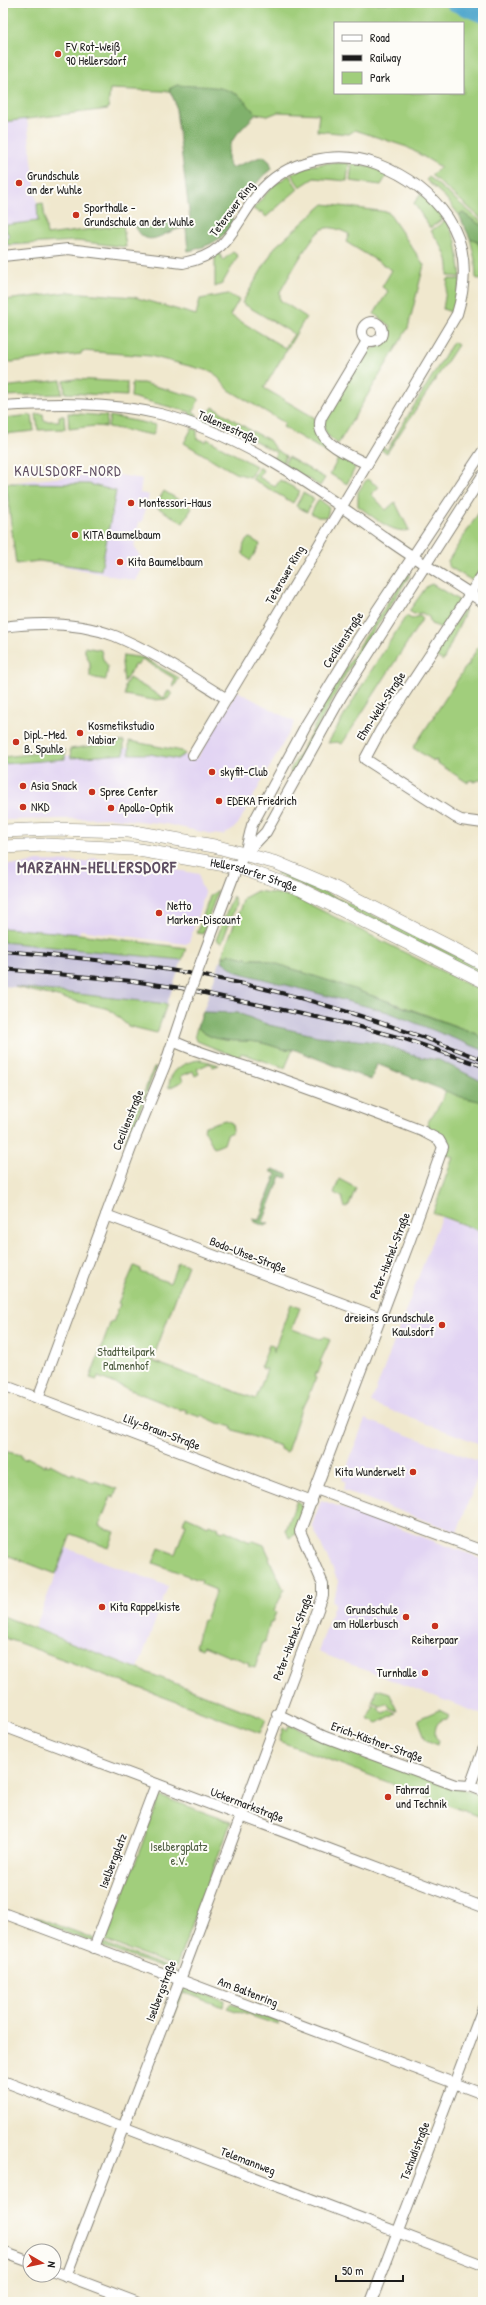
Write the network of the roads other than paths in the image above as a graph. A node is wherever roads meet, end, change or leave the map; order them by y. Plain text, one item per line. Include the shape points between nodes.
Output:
1 (3, 256) edge
2 (367, 341) dead end
3 (3, 406) edge
4 (483, 451) edge
5 (367, 464) junction
6 (483, 475) edge
7 (341, 506) junction
8 (413, 557) junction
9 (426, 565) junction
10 (483, 574) edge
11 (470, 594) junction
12 (483, 602) edge
13 (3, 627) edge
14 (227, 698) junction
15 (193, 755) dead end
16 (483, 823) edge
17 (104, 830) junction
18 (3, 831) edge
19 (46, 845) junction
20 (3, 847) edge
21 (245, 854) junction
22 (237, 867) junction
23 (483, 964) edge
24 (483, 982) edge
25 (173, 1041) junction
26 (106, 1215) junction
27 (381, 1318) junction
28 (3, 1385) edge
29 (38, 1398) junction
30 (316, 1489) junction
31 (312, 1502) junction
32 (483, 1550) edge
33 (277, 1714) junction
34 (3, 1726) edge
35 (483, 1750) edge
36 (156, 1784) junction
37 (470, 1786) junction
38 (483, 1791) edge
39 (240, 1816) junction
40 (483, 1907) edge
41 (3, 1913) edge
42 (94, 1948) junction
43 (180, 1980) junction
44 (483, 2008) edge
45 (3, 2081) edge
46 (454, 2084) junction
47 (483, 2094) edge
48 (123, 2127) junction
49 (398, 2232) junction
50 (3, 2252) edge
51 (22, 2259) edge
52 (483, 2265) edge
53 (62, 2274) edge
54 (66, 2276) junction
55 (136, 2302) edge
56 (371, 2302) edge

1 - 5 street, Teterower Ring via 68,249 98,251 156,261 190,262 217,250 229,238 258,194 281,174 298,166 320,159 367,160 399,175 434,200 456,230 465,263 464,288 457,314
2 - 5 street via 320,422 321,433 325,439
3 - 7 street, Tollensestraße via 74,403 122,407 160,414 231,440
4 - 8 street, Cecilienstraße
5 - 7 street, Teterower Ring
6 - 9 street, Cecilienstraße
7 - 8 street, Tollensestraße
7 - 14 street, Teterower Ring
8 - 9 street, Tollensestraße
8 - 21 street, Cecilienstraße via 358,639 307,723 253,822
9 - 11 street, Tollensestraße
9 - 21 street, Cecilienstraße via 341,697 266,832
10 - 11 street
11 - 12 street, Tollensestraße
11 - 16 street, Ehm-Welk-Straße via 380,731 365,759 455,817 467,822
13 - 14 street via 40,623 113,636
14 - 15 street, Teterower Ring
17 - 18 main road, Hellersdorfer Straße
17 - 19 main road via 85,835 52,835 46,839
17 - 21 main road, Hellersdorfer Straße via 170,837
19 - 20 main road, Hellersdorfer Straße
19 - 22 main road, Hellersdorfer Straße via 133,848
21 - 22 street, Cecilienstraße
21 - 23 main road, Hellersdorfer Straße via 282,864 331,886
22 - 24 main road, Hellersdorfer Straße via 300,889
22 - 25 street, Cecilienstraße, bridge
25 - 26 street, Cecilienstraße
25 - 27 street, Peter-Huchel-Straße via 420,1130 439,1140 443,1147 442,1153
26 - 27 street, Bodo-Uhse-Straße
26 - 29 street, Cecilienstraße
27 - 30 street, Peter-Huchel-Straße
28 - 29 street, Lily-Braun-Straße
29 - 31 street, Lily-Braun-Straße
30 - 31 street, Peter-Huchel-Straße
30 - 32 street
31 - 33 street, Peter-Huchel-Straße via 300,1531 323,1584 323,1596
33 - 37 street, Erich-Kästner-Straße via 325,1737 455,1785
33 - 39 street, Iselbergstraße
34 - 36 street, Uckermarkstraße
35 - 37 street
36 - 39 street, Uckermarkstraße
36 - 42 street, Iselbergplatz
37 - 38 street, Erich-Kästner-Straße
39 - 40 street, Uckermarkstraße
39 - 43 street, Iselbergstraße
41 - 42 street, Am Baltenring
42 - 43 street, Am Baltenring
43 - 46 street, Am Baltenring
43 - 48 street, Iselbergstraße
44 - 46 street, Tschudistraße
45 - 48 street, Telemannweg
46 - 47 street, Am Baltenring
46 - 49 street, Tschudistraße
48 - 49 street, Telemannweg
48 - 54 street, Iselbergstraße
49 - 52 street, Telemannweg
49 - 56 street, Tschudistraße
50 - 51 street
53 - 54 street
54 - 55 street

